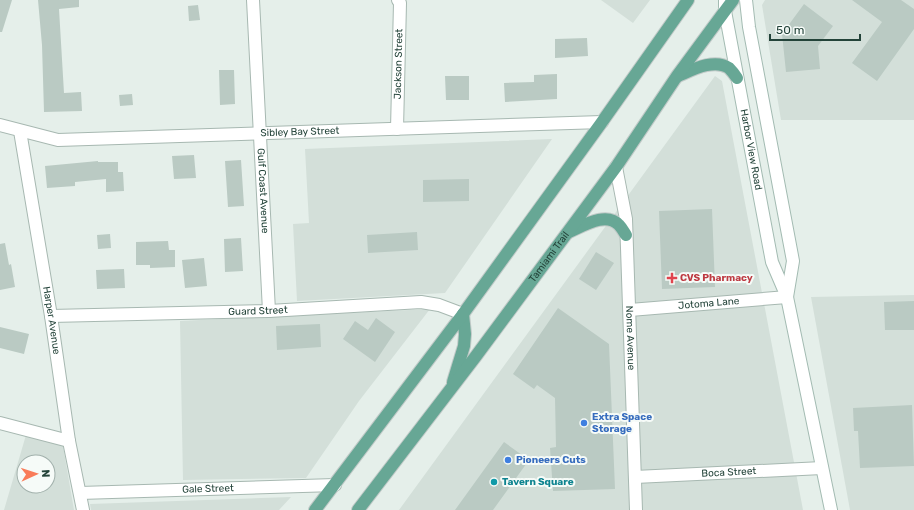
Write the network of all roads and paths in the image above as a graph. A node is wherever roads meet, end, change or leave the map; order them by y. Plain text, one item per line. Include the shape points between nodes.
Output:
1 (253, 0) edge
2 (398, 0) edge
3 (688, 0) edge
4 (733, 0) edge
5 (746, 0) edge
6 (725, 5) edge
7 (677, 76) junction
8 (737, 78) junction
9 (602, 122) junction
10 (0, 124) edge
11 (397, 129) junction
12 (20, 131) junction
13 (259, 134) junction
14 (616, 167) junction
15 (568, 232) junction
16 (626, 235) junction
17 (788, 297) junction
18 (268, 310) junction
19 (630, 310) junction
20 (463, 314) junction
21 (51, 316) junction
22 (451, 389) junction
23 (0, 423) edge
24 (70, 441) junction
25 (822, 468) junction
26 (635, 477) junction
27 (335, 485) junction
28 (80, 493) junction
29 (83, 510) edge
30 (315, 510) edge
31 (358, 510) edge
32 (636, 510) edge
33 (830, 510) edge

1 - 13 street, Gulf Coast Avenue
2 - 11 street, Jackson Street via 400,3
3 - 9 main road
4 - 6 main road, Tamiami Trail
5 - 17 street, Harbor View Road via 793,261
6 - 7 main road, Tamiami Trail
6 - 8 street, Harbor View Road
7 - 8 main road via 702,66 715,64 728,68
7 - 14 main road, Tamiami Trail
8 - 17 street, Harbor View Road via 772,262
9 - 11 street, Sibley Bay Street
9 - 20 main road
10 - 12 street, Sibley Bay Street
11 - 13 street, Sibley Bay Street
12 - 13 street, Sibley Bay Street via 58,140
12 - 21 street, Harper Avenue
13 - 18 street, Gulf Coast Avenue
14 - 15 main road, Tamiami Trail
14 - 16 street, Nome Avenue via 626,219
15 - 16 main road via 609,218 619,224
15 - 22 main road, Tamiami Trail
16 - 19 street, Nome Avenue
17 - 19 street, Jotoma Lane
17 - 25 street, Harbor View Road
18 - 20 street, Guard Street via 421,302 439,305
18 - 21 street, Guard Street
19 - 26 street, Nome Avenue
20 - 22 main road via 464,346
20 - 27 main road
21 - 24 street, Harper Avenue
22 - 31 main road, Tamiami Trail
23 - 24 street
24 - 28 street, Harper Avenue
25 - 26 street, Boca Street
25 - 33 street, Harbor View Road
26 - 32 street, Nome Avenue
27 - 28 street, Gale Street
27 - 30 main road
28 - 29 street, Harper Avenue

